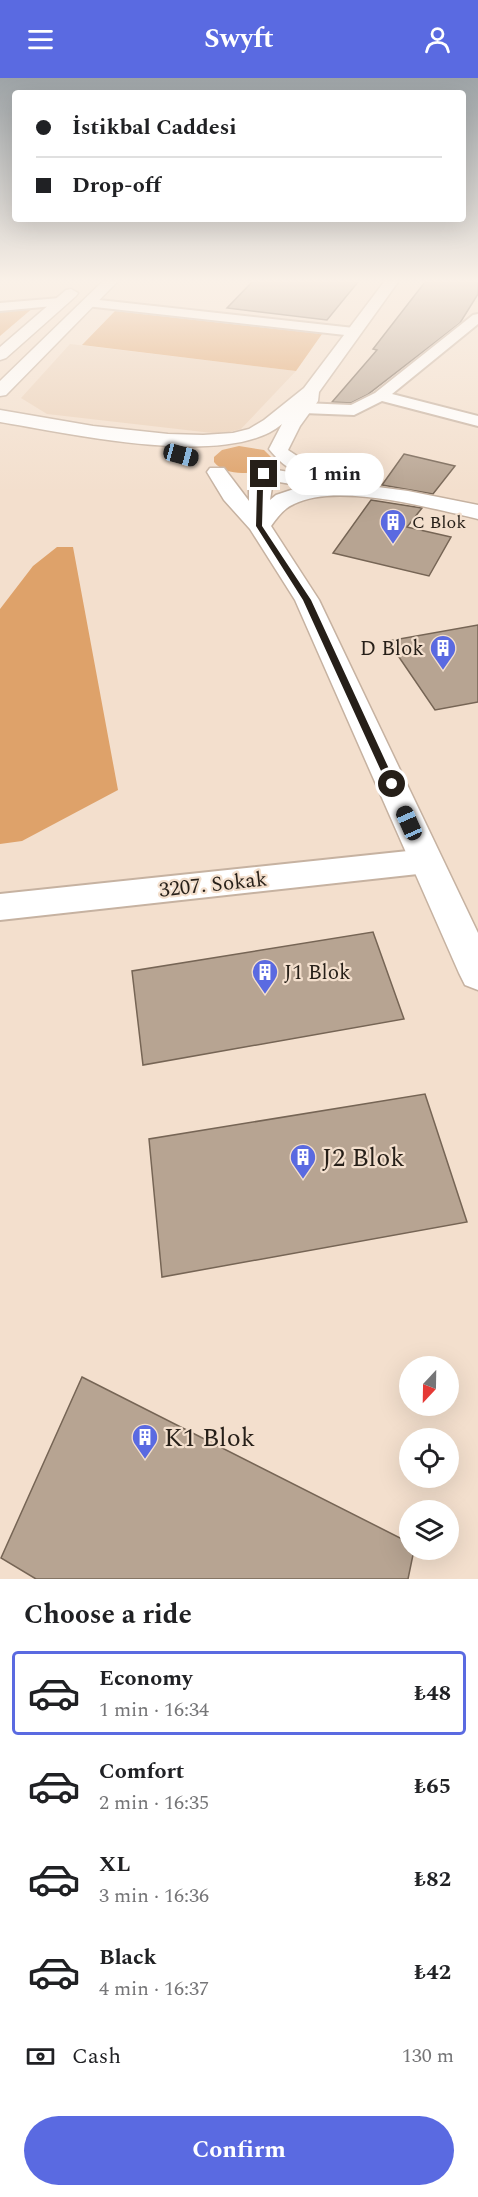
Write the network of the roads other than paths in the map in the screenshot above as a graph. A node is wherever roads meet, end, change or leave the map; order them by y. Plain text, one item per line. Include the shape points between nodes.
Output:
1 (40, 352) edge
2 (340, 352) edge
3 (435, 352) edge
4 (0, 392) edge
5 (380, 396) junction
6 (307, 400) junction
7 (0, 416) edge
8 (478, 421) edge
9 (8, 436) dead end
10 (229, 441) junction
11 (281, 452) junction
12 (192, 458) dead end
13 (217, 472) junction
14 (264, 474) junction
15 (400, 494) junction
16 (478, 512) edge
17 (259, 526) junction
18 (427, 861) junction
19 (0, 907) edge
20 (478, 974) edge

1 - 4 street
2 - 6 street
3 - 5 street
5 - 6 street via 354,410
5 - 8 street
6 - 10 street via 290,405 271,426
6 - 11 street
7 - 10 street via 125,434
9 - 12 street via 154,449
10 - 11 street via 262,442
10 - 13 street via 211,447 202,456 208,467
11 - 14 street via 280,466
11 - 15 street via 298,466 325,476
13 - 14 street via 240,477
13 - 17 street
14 - 15 street
14 - 17 street
15 - 16 street
15 - 17 street via 313,490 284,500
17 - 18 street via 307,600
18 - 19 street, 3207. Sokak
18 - 20 street

